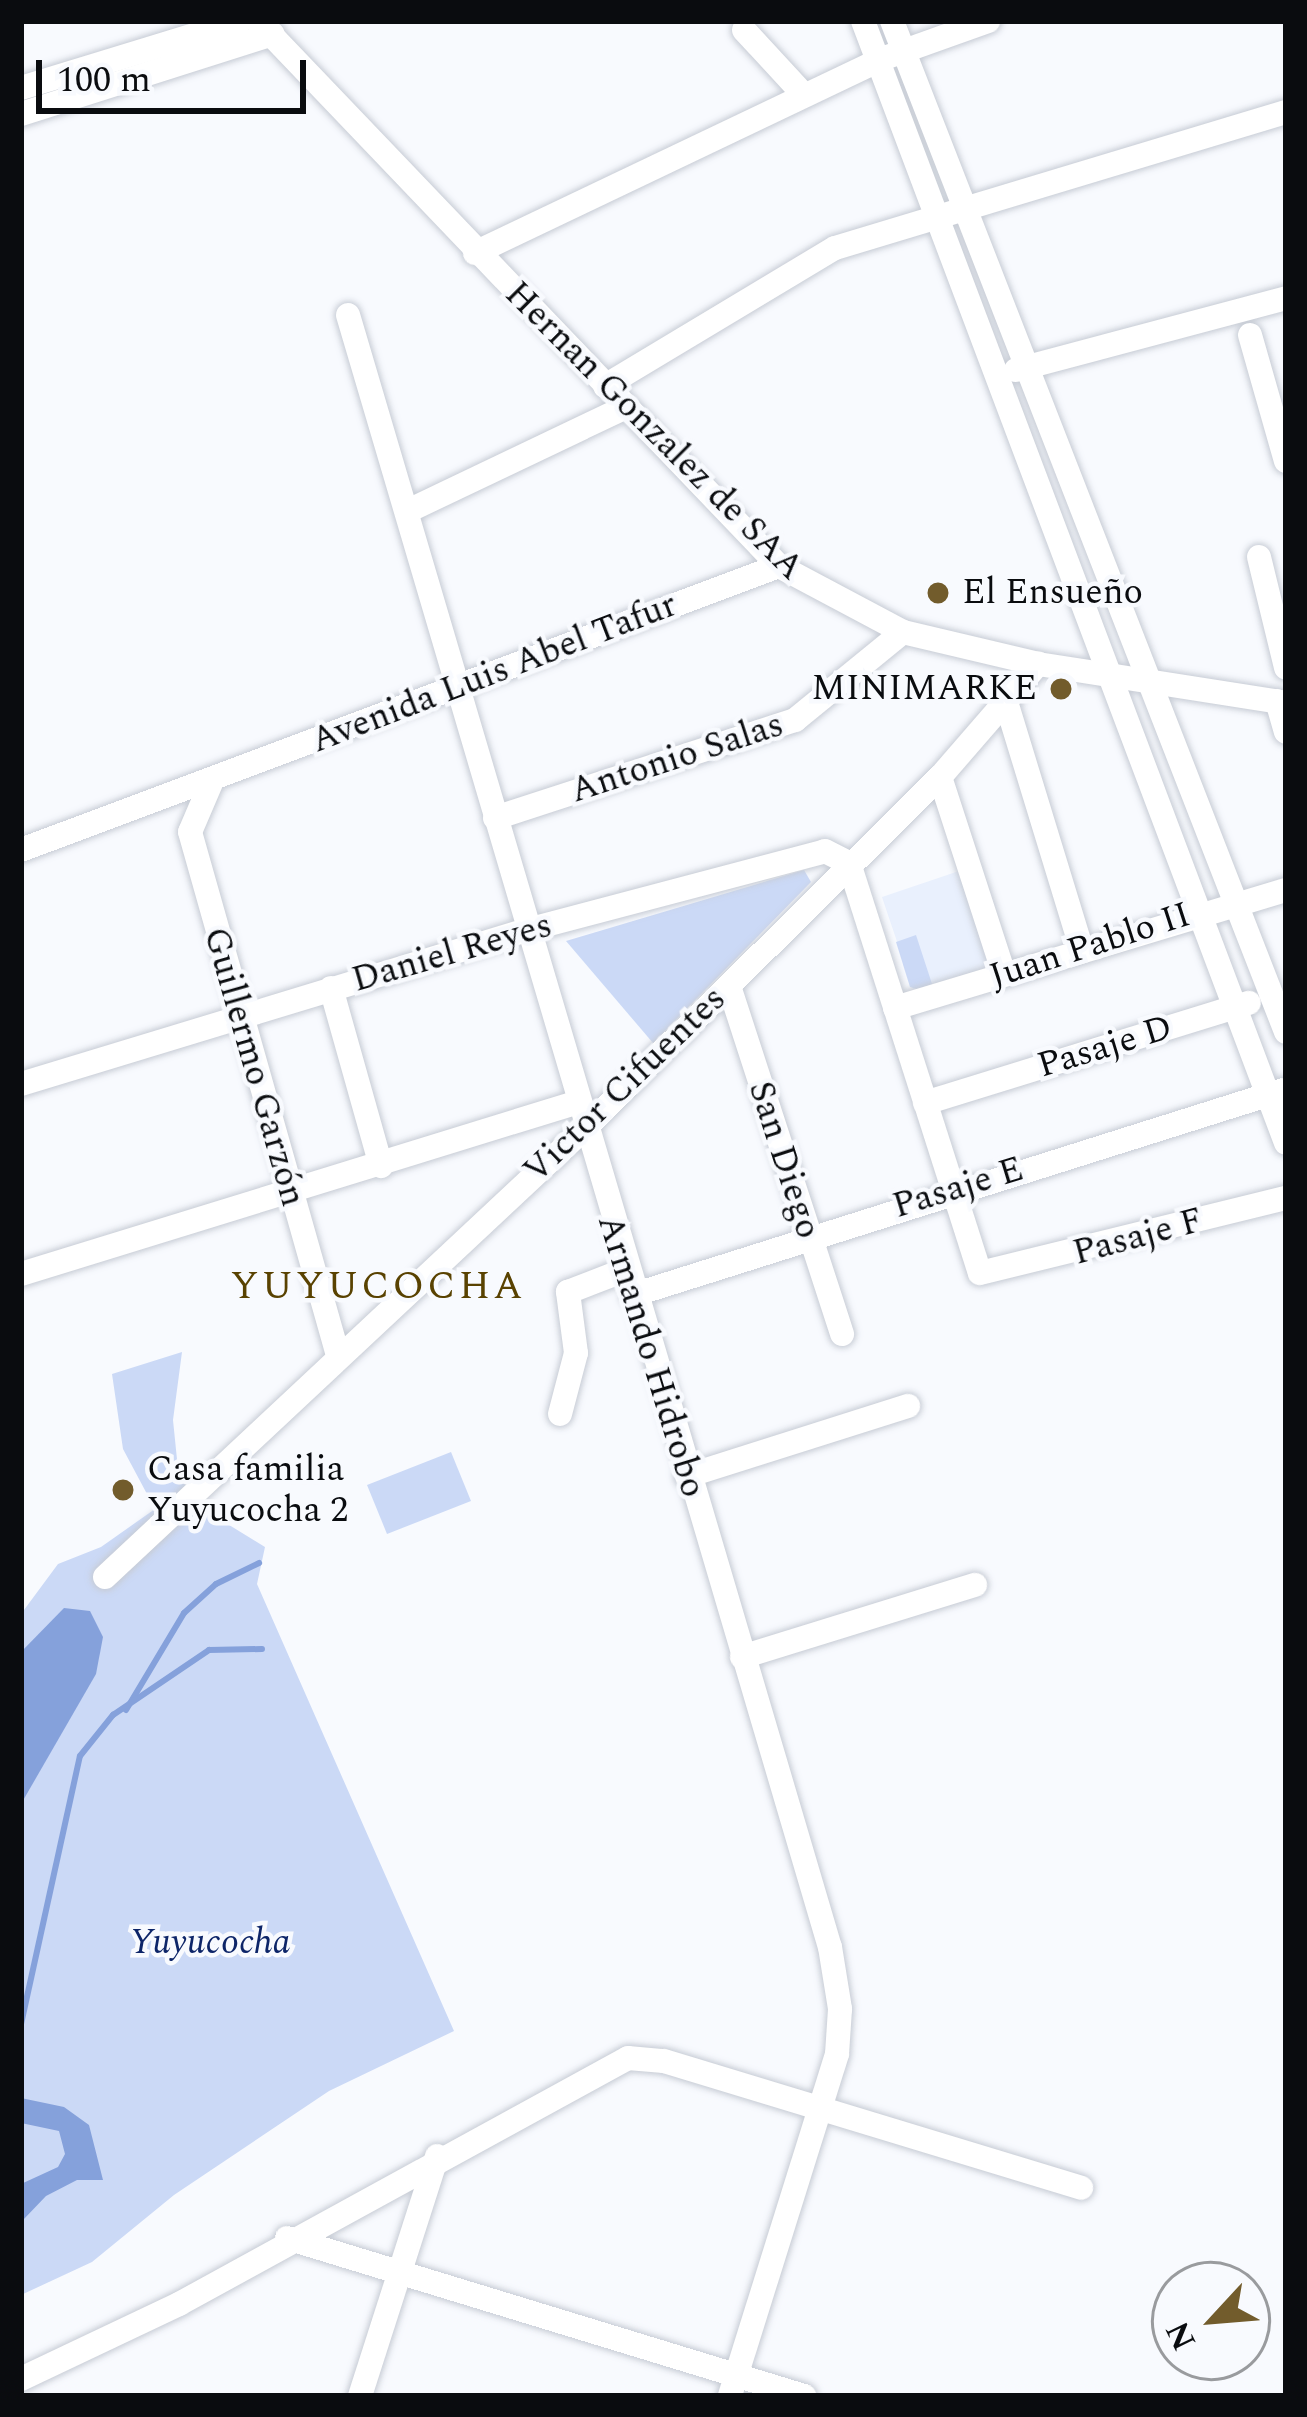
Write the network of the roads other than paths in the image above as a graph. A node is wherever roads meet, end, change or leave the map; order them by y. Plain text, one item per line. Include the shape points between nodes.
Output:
1 (240, 21) edge
2 (863, 21) edge
3 (892, 21) edge
4 (988, 21) edge
5 (266, 28) edge
6 (744, 30) dead end
7 (904, 50) junction
8 (879, 60) junction
9 (21, 88) edge
10 (804, 95) junction
11 (1286, 112) edge
12 (21, 114) edge
13 (967, 206) junction
14 (942, 215) junction
15 (475, 253) junction
16 (1286, 298) edge
17 (348, 315) dead end
18 (1250, 335) dead end
19 (1028, 368) junction
20 (1001, 373) junction
21 (605, 386) junction
22 (626, 407) junction
23 (1286, 461) edge
24 (410, 510) junction
25 (1259, 557) dead end
26 (779, 566) junction
27 (903, 632) junction
28 (1038, 664) junction
29 (1286, 668) edge
30 (1114, 677) junction
31 (1145, 680) junction
32 (458, 684) junction
33 (1282, 702) edge
34 (1007, 705) junction
35 (1286, 732) edge
36 (940, 777) junction
37 (211, 783) junction
38 (495, 818) junction
39 (21, 850) edge
40 (848, 863) junction
41 (1286, 890) edge
42 (1234, 903) junction
43 (1204, 910) junction
44 (527, 931) junction
45 (1082, 951) junction
46 (1004, 974) junction
47 (729, 986) junction
48 (331, 988) junction
49 (1278, 995) edge
50 (1235, 1007) junction
51 (895, 1008) junction
52 (238, 1016) junction
53 (1286, 1032) edge
54 (21, 1084) edge
55 (1278, 1091) edge
56 (575, 1103) junction
57 (925, 1103) junction
58 (583, 1130) junction
59 (1286, 1143) edge
60 (381, 1166) junction
61 (951, 1191) junction
62 (290, 1196) junction
63 (1286, 1198) edge
64 (807, 1234) junction
65 (625, 1270) junction
66 (21, 1274) edge
67 (633, 1295) junction
68 (842, 1334) dead end
69 (337, 1352) junction
70 (908, 1406) dead end
71 (560, 1414) dead end
72 (687, 1475) junction
73 (105, 1577) dead end
74 (975, 1585) dead end
75 (742, 1657) junction
76 (821, 2114) junction
77 (437, 2156) junction
78 (1082, 2188) dead end
79 (287, 2238) junction
80 (398, 2272) junction
81 (21, 2379) edge
82 (734, 2386) edge
83 (360, 2396) edge
84 (804, 2396) edge

1 - 9 street
2 - 8 street
3 - 7 street
4 - 7 street
5 - 12 street
5 - 15 street, Hernan Gonzalez de SAA
6 - 10 street
7 - 8 street
7 - 13 street
8 - 10 street
8 - 14 street
10 - 15 street
11 - 13 street
13 - 14 street
13 - 19 street
14 - 20 street
14 - 21 street via 835,248
15 - 21 street, Hernan Gonzalez de SAA
16 - 19 street
17 - 24 street, Armando Hidrobo
18 - 23 street
19 - 20 street
19 - 31 street
20 - 30 street
21 - 22 street, Hernan Gonzalez de SAA
22 - 24 street
22 - 26 street, Hernan Gonzalez de SAA
24 - 32 street, Armando Hidrobo
25 - 29 street
26 - 27 street, Hernan Gonzalez de SAA
26 - 32 street, Avenida Luis Abel Tafur
27 - 28 street, Hernan Gonzalez de SAA
27 - 38 street, Antonio Salas via 795,720
28 - 30 street, Hernan Gonzalez de SAA
28 - 34 street, Victor Cifuentes
30 - 31 street, Hernan Gonzalez de SAA
30 - 43 street
31 - 33 street, Hernan Gonzalez de SAA
31 - 42 street
32 - 37 street, Avenida Luis Abel Tafur
32 - 38 street, Armando Hidrobo
33 - 35 street
34 - 36 street, Victor Cifuentes
34 - 45 street
36 - 40 street, Victor Cifuentes
36 - 46 street
37 - 39 street, Avenida Luis Abel Tafur
37 - 52 street, Guillermo Garzón via 190,832
38 - 44 street, Armando Hidrobo
40 - 44 street, Daniel Reyes via 825,850 798,852
40 - 47 street, Victor Cifuentes
40 - 51 street
41 - 42 street, Juan Pablo II
42 - 43 street, Juan Pablo II
42 - 49 street
43 - 45 street, Juan Pablo II
43 - 50 street
44 - 48 street, Daniel Reyes
44 - 56 street, Armando Hidrobo
45 - 46 street, Juan Pablo II
46 - 51 street, Juan Pablo II
47 - 58 street, Victor Cifuentes
47 - 64 street, San Diego
48 - 52 street, Daniel Reyes
48 - 60 street
49 - 50 street, Pasaje D
49 - 53 street
50 - 55 street
50 - 57 street, Pasaje D
51 - 57 street
52 - 54 street, Daniel Reyes
52 - 62 street, Guillermo Garzón
55 - 59 street
55 - 61 street, Pasaje E
56 - 58 street, Armando Hidrobo
56 - 60 street
57 - 61 street
58 - 65 street, Armando Hidrobo
58 - 69 street, Victor Cifuentes
60 - 62 street
61 - 63 street, Pasaje F via 972,1264 990,1276
61 - 64 street, Pasaje E
62 - 66 street
62 - 69 street, Guillermo Garzón
64 - 67 street, Pasaje E
64 - 68 street, San Diego
65 - 67 street, Armando Hidrobo
65 - 71 street via 568,1292 576,1353
67 - 72 street, Armando Hidrobo
69 - 73 street, Victor Cifuentes via 200,1495
70 - 72 street
72 - 75 street, Armando Hidrobo
74 - 75 street
75 - 76 street, Armando Hidrobo via 830,1947 840,2009
76 - 77 street via 664,2060 628,2058
76 - 78 street
76 - 82 street, Armando Hidrobo
77 - 79 street
77 - 80 street
79 - 80 street
79 - 81 street via 179,2304
80 - 82 street
80 - 83 street
82 - 84 street

